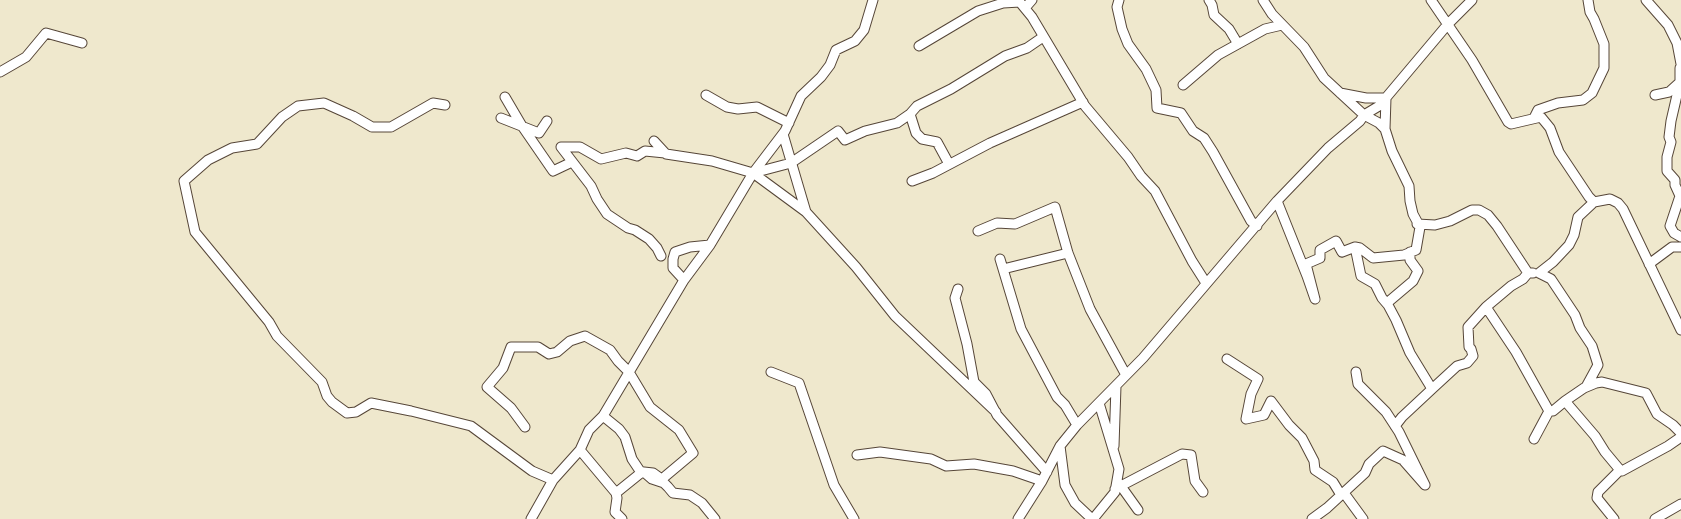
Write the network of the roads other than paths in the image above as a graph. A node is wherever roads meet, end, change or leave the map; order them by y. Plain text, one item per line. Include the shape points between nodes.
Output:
1 (873, 0) edge
2 (1032, 0) edge
3 (1119, 0) edge
4 (1209, 0) edge
5 (1263, 0) edge
6 (1431, 0) edge
7 (1472, 0) edge
8 (1588, 0) edge
9 (1646, 0) edge
10 (1021, 3) edge
11 (1282, 24) junction
12 (1448, 24) junction
13 (1043, 38) junction
14 (82, 42) dead end
15 (1238, 44) junction
16 (919, 46) dead end
17 (1681, 66) edge
18 (0, 72) edge
19 (1678, 84) junction
20 (1183, 85) dead end
21 (1340, 93) junction
22 (706, 95) dead end
23 (1655, 95) dead end
24 (505, 97) dead end
25 (1386, 98) junction
26 (1083, 102) junction
27 (445, 105) dead end
28 (910, 114) junction
29 (1364, 114) junction
30 (501, 118) dead end
31 (1534, 118) junction
32 (547, 121) dead end
33 (789, 123) junction
34 (522, 126) junction
35 (1385, 129) junction
36 (783, 134) junction
37 (654, 140) dead end
38 (665, 153) junction
39 (572, 162) junction
40 (791, 163) junction
41 (949, 164) junction
42 (753, 173) junction
43 (912, 181) dead end
44 (1277, 201) junction
45 (1594, 202) junction
46 (806, 212) junction
47 (1417, 224) junction
48 (1257, 226) junction
49 (978, 231) dead end
50 (1681, 236) edge
51 (710, 245) junction
52 (1355, 247) junction
53 (1681, 247) edge
54 (675, 252) junction
55 (1410, 252) junction
56 (1068, 253) junction
57 (661, 256) junction
58 (1000, 259) dead end
59 (1649, 264) junction
60 (673, 268) junction
61 (1003, 269) junction
62 (1528, 273) junction
63 (1541, 274) junction
64 (684, 280) junction
65 (1206, 283) junction
66 (958, 289) dead end
67 (1387, 303) junction
68 (1486, 307) junction
69 (1681, 330) edge
70 (1227, 359) dead end
71 (629, 372) junction
72 (771, 372) dead end
73 (1356, 372) dead end
74 (1126, 375) junction
75 (1116, 386) junction
76 (1586, 387) junction
77 (1432, 389) junction
78 (1565, 401) junction
79 (1099, 404) junction
80 (1549, 411) junction
81 (996, 412) junction
82 (603, 416) junction
83 (1077, 426) junction
84 (1395, 426) junction
85 (525, 427) dead end
86 (1681, 433) edge
87 (1681, 437) edge
88 (1534, 439) dead end
89 (1060, 446) junction
90 (580, 450) junction
91 (1114, 454) junction
92 (857, 455) dead end
93 (1620, 470) junction
94 (643, 472) junction
95 (1047, 472) junction
96 (553, 480) junction
97 (663, 481) junction
98 (1042, 481) junction
99 (1118, 485) junction
100 (1204, 492) dead end
101 (616, 493) junction
102 (1342, 494) junction
103 (1681, 504) edge
104 (1138, 510) dead end
105 (531, 519) edge
106 (622, 519) edge
107 (715, 519) edge
108 (854, 519) edge
109 (1018, 519) edge
110 (1092, 519) edge
111 (1312, 519) edge
112 (1362, 519) edge
113 (1614, 519) edge
114 (1655, 519) edge

1 - 33 street via 864,30 855,41 836,50 830,65 801,96
2 - 10 street
3 - 48 street via 1117,7 1122,29 1128,44 1156,90 1157,108 1181,113 1193,131 1204,138 1251,221
4 - 15 street via 1214,15 1230,30
5 - 11 street
6 - 12 street
7 - 12 street
8 - 31 street via 1590,12 1604,44 1604,68 1592,93 1583,100 1558,103 1538,110
9 - 17 street via 1668,25 1678,43
10 - 13 street
10 - 16 street via 1003,3 978,11
11 - 15 street via 1265,29
11 - 21 street via 1304,48 1321,74
12 - 25 street
12 - 31 street via 1508,122 1512,124
13 - 26 street
13 - 28 street via 945,90 918,106
14 - 18 street via 46,33 26,57
15 - 20 street via 1218,56
17 - 19 street
19 - 23 street via 1670,92
19 - 50 street via 1670,126 1671,142 1667,171 1675,180 1680,196 1670,226 1674,233
21 - 25 street via 1366,98
21 - 29 street
22 - 33 street via 727,107 757,107
24 - 34 street
25 - 29 street via 1379,106
25 - 35 street
26 - 41 street
26 - 65 street via 1155,191
27 - 96 street via 433,103 391,127 372,127 324,103 298,106 282,117 257,144 232,148 208,160 184,181 195,232 269,322 277,336 322,382 332,402 347,413 356,412 371,403 471,426 532,471
28 - 40 street via 897,123 865,131 845,140 838,131
28 - 41 street via 916,133 922,139 937,142
29 - 35 street
29 - 44 street via 1360,121 1328,148
30 - 34 street
31 - 45 street via 1542,117 1546,122 1559,152
32 - 34 street via 539,133
33 - 36 street
34 - 39 street via 553,171
35 - 47 street via 1392,151 1409,186 1410,201
36 - 40 street
36 - 42 street
37 - 38 street
38 - 39 street via 646,151 637,156 626,153 601,159 580,147 561,147
38 - 42 street via 712,161
39 - 57 street via 591,186 607,214 649,239
40 - 42 street
40 - 46 street
41 - 43 street
42 - 46 street
42 - 51 street
44 - 48 street
44 - 52 street via 1315,298 1306,264 1320,258 1320,250 1336,241 1342,252
45 - 59 street via 1610,199 1618,203
45 - 63 street via 1578,217 1569,245 1539,273
46 - 81 street via 856,267 895,316
47 - 55 street via 1420,227 1418,243 1416,250
47 - 62 street via 1435,225 1472,210 1479,210 1497,226
48 - 65 street
49 - 56 street via 997,223 1015,224 1055,206
51 - 54 street
51 - 64 street
52 - 55 street via 1373,258 1393,257
52 - 67 street via 1361,276 1375,284
53 - 59 street via 1672,247
54 - 57 street
54 - 60 street
55 - 67 street via 1410,260 1418,271 1408,287
56 - 61 street
56 - 74 street via 1090,308
57 - 60 street
58 - 61 street
59 - 69 street
60 - 64 street
61 - 83 street via 1020,329 1057,397 1065,405
62 - 63 street
62 - 68 street
63 - 76 street via 1551,279 1592,346 1598,365
64 - 71 street
65 - 74 street
66 - 81 street via 955,298 974,382 986,394
67 - 77 street via 1410,353
68 - 77 street via 1468,327 1469,347 1473,356 1467,364 1457,366
68 - 80 street via 1516,352
70 - 102 street via 1258,379 1251,394 1246,419 1264,415 1271,401 1302,438 1316,470 1333,482
71 - 82 street
71 - 85 street via 610,350 585,336 570,341 553,354 538,347 511,347 503,368 487,387 511,408
71 - 97 street via 650,406 679,430 693,453
72 - 108 street via 799,382 834,485
73 - 84 street via 1358,384 1383,408
74 - 75 street
75 - 79 street
75 - 91 street
76 - 78 street
76 - 86 street via 1602,382 1646,393 1657,414
77 - 84 street
78 - 80 street via 1553,411
78 - 93 street via 1596,436
79 - 83 street
79 - 91 street
80 - 88 street
81 - 95 street
82 - 90 street via 589,430
82 - 94 street via 625,437 630,455
83 - 89 street
84 - 102 street via 1425,485 1403,460 1383,451 1369,464 1365,473
87 - 93 street
89 - 95 street
89 - 110 street via 1065,485 1075,503
90 - 96 street
90 - 101 street
91 - 99 street via 1119,469
92 - 98 street via 880,452 931,459 946,466 974,464 1013,471
93 - 113 street via 1598,492 1597,498
94 - 97 street via 652,480
94 - 101 street
95 - 98 street
96 - 105 street
97 - 107 street via 673,493 690,495 702,502
98 - 109 street
99 - 100 street via 1182,454 1191,455 1195,480
99 - 104 street
99 - 110 street
101 - 106 street via 615,512
102 - 111 street
102 - 112 street
103 - 114 street

